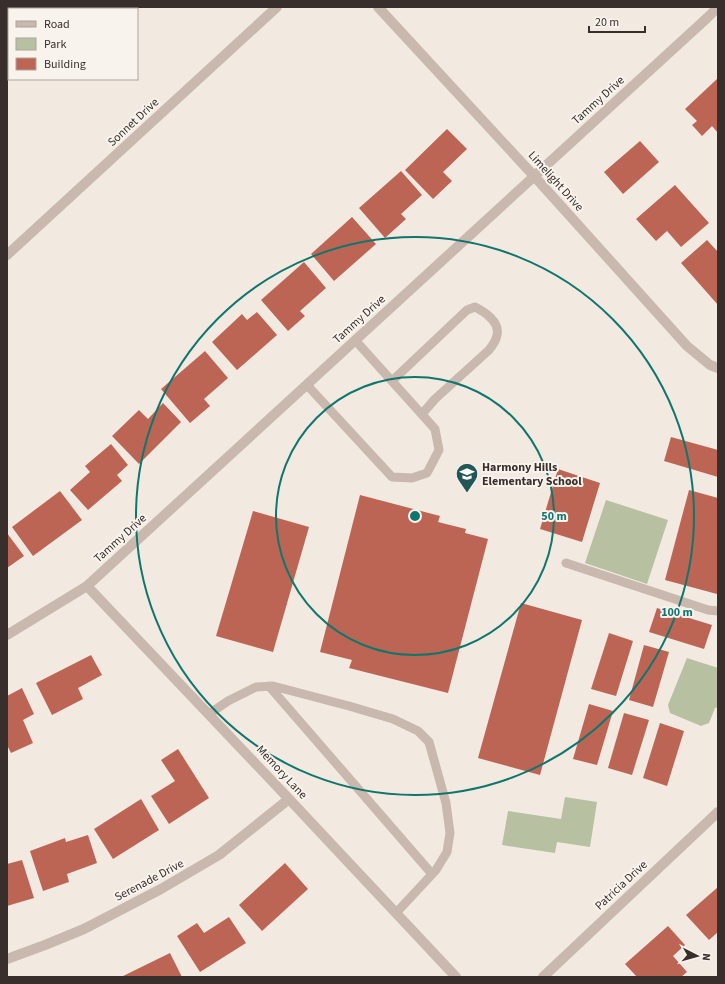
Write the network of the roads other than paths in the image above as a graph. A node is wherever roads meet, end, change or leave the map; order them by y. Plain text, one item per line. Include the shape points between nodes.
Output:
1 (277, 7) edge
2 (378, 7) edge
3 (718, 7) edge
4 (534, 176) junction
5 (7, 255) edge
6 (355, 340) junction
7 (718, 368) edge
8 (392, 380) junction
9 (306, 385) junction
10 (422, 414) junction
11 (566, 563) dead end
12 (87, 586) junction
13 (718, 611) edge
14 (7, 635) edge
15 (269, 686) junction
16 (208, 714) junction
17 (289, 799) junction
18 (718, 812) edge
19 (432, 874) junction
20 (396, 913) junction
21 (7, 959) edge
22 (456, 977) edge
23 (543, 977) edge

1 - 5 street, Sonnet Drive
2 - 4 street, Limelight Drive
3 - 4 street, Tammy Drive
4 - 6 street, Tammy Drive
4 - 7 street, Limelight Drive via 687,346 710,365
6 - 8 lane
6 - 9 street, Tammy Drive
8 - 10 lane
8 - 10 lane via 467,310 475,307 493,321 498,335 489,350
9 - 10 lane via 392,477 412,478 427,472 439,450 435,429
9 - 12 street, Tammy Drive
11 - 13 lane via 708,610
12 - 14 street, Tammy Drive
12 - 16 street, Memory Lane
15 - 16 lane via 256,687
15 - 19 lane
15 - 19 lane via 393,719 418,731 429,742 446,803 450,833 447,852
16 - 17 street, Memory Lane
17 - 20 street, Memory Lane
17 - 21 street, Serenade Drive via 220,855 161,889 84,929
18 - 23 street, Patricia Drive
19 - 20 lane
20 - 22 street, Memory Lane

